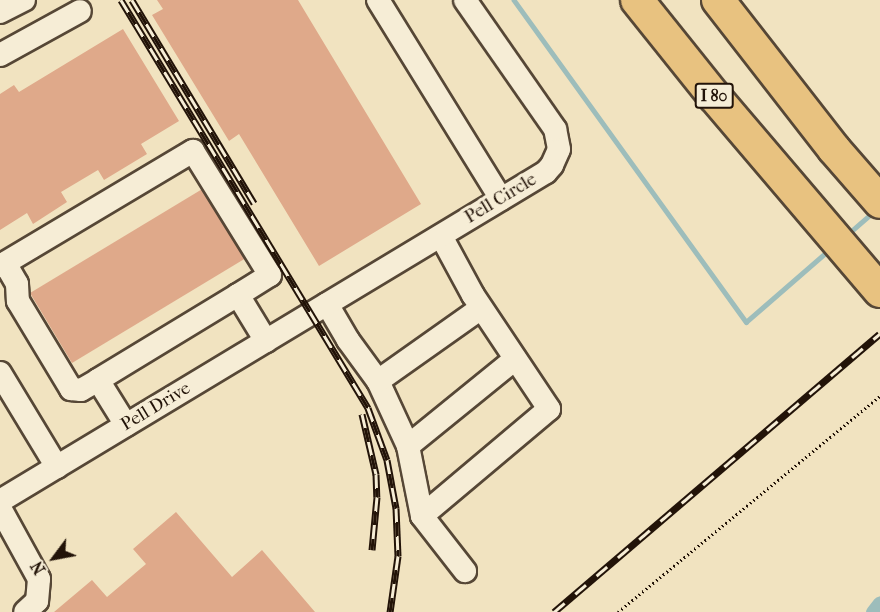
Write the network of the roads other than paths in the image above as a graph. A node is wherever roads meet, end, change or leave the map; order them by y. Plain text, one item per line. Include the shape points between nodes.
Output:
1 (24, 0) edge
2 (378, 0) edge
3 (465, 0) edge
4 (638, 0) edge
5 (718, 0) edge
6 (0, 12) edge
7 (80, 12) dead end
8 (0, 55) edge
9 (501, 199) junction
10 (880, 202) edge
11 (441, 236) junction
12 (3, 265) edge
13 (880, 291) edge
14 (238, 295) junction
15 (481, 308) junction
16 (319, 309) junction
17 (266, 341) junction
18 (515, 359) junction
19 (1, 376) edge
20 (98, 380) junction
21 (378, 381) junction
22 (126, 425) junction
23 (408, 446) junction
24 (57, 467) junction
25 (0, 501) edge
26 (0, 508) edge
27 (422, 516) junction
28 (465, 572) dead end
29 (25, 612) edge

1 - 6 street
2 - 9 street
3 - 9 street, Pell Circle via 555,129 558,139 559,149 552,165
4 - 13 highway, I 80
5 - 10 highway
7 - 8 street
9 - 11 street, Pell Circle
11 - 15 street
11 - 16 street, Pell Circle
12 - 14 street via 193,151 270,275
12 - 20 street via 17,284 18,301 71,389 81,390
14 - 17 street
14 - 20 street
15 - 18 street
15 - 21 street
16 - 17 street, Pell Drive
16 - 21 street
17 - 22 street, Pell Drive
18 - 23 street
18 - 27 street via 549,409
19 - 24 street
20 - 22 street
21 - 23 street
22 - 24 street, Pell Drive
23 - 27 street
24 - 25 street, Pell Drive
26 - 29 street via 39,579 37,601
27 - 28 street

